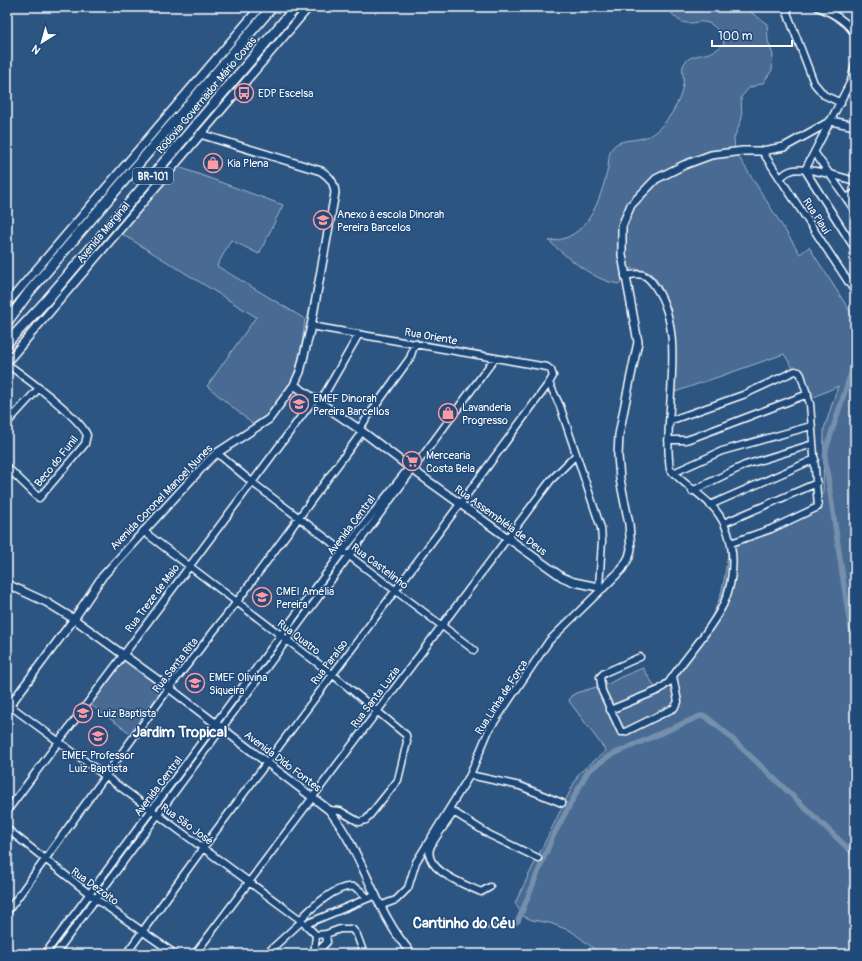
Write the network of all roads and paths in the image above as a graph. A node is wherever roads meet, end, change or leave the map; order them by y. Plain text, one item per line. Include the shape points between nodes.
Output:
1 (260, 7) edge
2 (272, 7) edge
3 (296, 7) edge
4 (309, 7) edge
5 (785, 7) edge
6 (818, 7) edge
7 (855, 35) edge
8 (855, 64) edge
9 (841, 102) junction
10 (831, 121) junction
11 (855, 126) edge
12 (200, 134) junction
13 (762, 151) junction
14 (815, 152) junction
15 (805, 170) junction
16 (830, 174) junction
17 (780, 178) junction
18 (855, 181) edge
19 (855, 193) edge
20 (846, 198) junction
21 (855, 211) edge
22 (855, 249) edge
23 (625, 276) junction
24 (855, 292) edge
25 (7, 304) edge
26 (7, 322) edge
27 (311, 326) junction
28 (359, 334) junction
29 (7, 343) edge
30 (415, 344) junction
31 (495, 358) junction
32 (7, 363) edge
33 (549, 383) junction
34 (294, 385) junction
35 (39, 388) junction
36 (808, 394) junction
37 (317, 400) junction
38 (670, 421) junction
39 (7, 423) edge
40 (811, 426) junction
41 (360, 430) junction
42 (668, 440) junction
43 (813, 444) junction
44 (217, 453) junction
45 (576, 455) junction
46 (814, 459) junction
47 (7, 467) edge
48 (411, 469) junction
49 (674, 473) junction
50 (253, 483) junction
51 (817, 483) junction
52 (692, 491) junction
53 (460, 504) junction
54 (710, 505) junction
55 (298, 517) junction
56 (724, 523) junction
57 (143, 530) junction
58 (508, 538) junction
59 (731, 543) junction
60 (344, 551) junction
61 (350, 556) junction
62 (189, 566) junction
63 (7, 584) edge
64 (601, 587) junction
65 (396, 591) junction
66 (236, 603) junction
67 (74, 619) junction
68 (442, 626) junction
69 (284, 638) junction
70 (474, 650) dead end
71 (123, 654) junction
72 (640, 657) dead end
73 (332, 674) junction
74 (673, 676) junction
75 (169, 688) junction
76 (8, 707) edge
77 (377, 710) junction
78 (610, 710) junction
79 (219, 726) junction
80 (58, 741) junction
81 (267, 764) junction
82 (470, 775) junction
83 (105, 776) junction
84 (312, 797) junction
85 (562, 803) dead end
86 (329, 810) junction
87 (7, 811) edge
88 (151, 811) junction
89 (452, 811) junction
90 (157, 815) junction
91 (7, 829) edge
92 (203, 848) junction
93 (538, 858) dead end
94 (44, 860) junction
95 (248, 882) junction
96 (490, 887) dead end
97 (90, 895) junction
98 (376, 895) junction
99 (368, 898) junction
100 (96, 899) junction
101 (382, 905) junction
102 (7, 912) edge
103 (302, 922) junction
104 (143, 932) junction
105 (326, 934) junction
106 (316, 935) junction
107 (45, 954) edge
108 (55, 954) edge
109 (126, 954) edge
110 (175, 954) edge
111 (195, 954) edge
112 (266, 954) edge
113 (314, 954) edge
114 (364, 954) edge
115 (412, 954) edge

1 - 25 street
2 - 26 main road, Rodovia Governador Mário Covas / BR-101 via 29,292
3 - 29 main road, Rodovia Governador Mário Covas / BR-101 via 46,301
4 - 12 street, Avenida Marginal
5 - 9 street via 814,83 824,95
6 - 7 street via 846,23
8 - 9 street via 851,81
9 - 10 street
10 - 11 street
10 - 13 street via 788,145
10 - 14 street
12 - 27 street, Avenida Coronel Manoel Nunes via 313,168 326,174 331,180 335,193
12 - 32 street, Avenida Marginal
13 - 17 street, Rua Piauí
13 - 23 street via 711,155 684,164 656,179 631,205 622,226
14 - 15 street
14 - 16 street
15 - 16 street
15 - 17 street via 789,171
15 - 22 street
16 - 18 street
16 - 20 street
17 - 24 street, Rua Piauí
19 - 20 street
20 - 21 street
23 - 38 street via 636,274 648,278 659,292 664,304 671,338
23 - 64 street via 638,342 619,435 618,456 620,479 630,524 631,549 622,569
27 - 28 street, Rua Oriente
27 - 34 street, Avenida Coronel Manoel Nunes via 300,372
28 - 30 street, Rua Oriente
28 - 37 street, Rua Treze de Maio
30 - 31 street, Rua Oriente
30 - 41 street, Rua Santa Rita via 410,358
31 - 33 street, Rua Oriente via 548,367 552,372
31 - 48 street, Avenida Central
32 - 35 street, Beco do Funil
33 - 45 street via 560,406
33 - 53 street, Rua Paraíso
34 - 37 street, Rua Assembléia de Deus
34 - 44 street, Avenida Coronel Manoel Nunes via 269,419
35 - 39 street
35 - 47 street, Beco do Funil via 82,427 87,435 85,444 39,498
36 - 38 street via 801,375 795,371 742,396
36 - 40 street
36 - 42 street via 686,440
37 - 41 street, Rua Assembléia de Deus
37 - 50 street, Rua Treze de Maio
38 - 42 street
40 - 43 street
40 - 49 street via 722,451
41 - 48 street, Rua Assembléia de Deus
41 - 55 street, Rua Santa Rita
42 - 49 street via 670,469
43 - 46 street
43 - 52 street via 746,465
44 - 50 street, Rua Castelinho
44 - 57 street, Avenida Coronel Manoel Nunes
45 - 58 street, Rua Santa Luzia via 551,480
45 - 64 street via 601,528
46 - 51 street
46 - 54 street
48 - 53 street, Rua Assembléia de Deus
48 - 60 street, Avenida Central
48 - 61 street, Avenida Central
49 - 52 street
50 - 55 street, Rua Castelinho
50 - 62 street, Rua Treze de Maio
51 - 56 street
51 - 59 street via 819,505 816,509
52 - 54 street
53 - 58 street, Rua Assembléia de Deus
53 - 65 street, Rua Paraíso
54 - 56 street
55 - 60 street, Rua Castelinho
55 - 66 street, Rua Santa Rita
56 - 59 street
57 - 62 street, Rua Quatro
57 - 67 street, Avenida Coronel Manoel Nunes via 102,576
58 - 64 street, Rua Assembléia de Deus via 568,580
58 - 68 street, Rua Santa Luzia
59 - 74 street via 732,564 723,605
60 - 61 street, Rua Castelinho
60 - 69 street, Avenida Central
61 - 65 street, Rua Castelinho
61 - 69 street, Avenida Central
62 - 66 street, Rua Quatro
62 - 71 street, Rua Treze de Maio
63 - 67 street, Avenida Dido Fontes via 46,602
64 - 82 street, Rua Linha de Força via 548,641 489,730
65 - 68 street, Rua Castelinho
65 - 73 street, Rua Paraíso
66 - 69 street, Rua Quatro
66 - 75 street, Rua Santa Rita
67 - 71 street, Avenida Dido Fontes
67 - 76 street, Avenida Coronel Manoel Nunes
68 - 70 street, Rua Castelinho
68 - 77 street, Rua Santa Luzia
69 - 73 street, Rua Quatro
69 - 79 street, Avenida Central
71 - 75 street, Avenida Dido Fontes
71 - 80 street, Rua Treze de Maio
72 - 78 street via 600,677 602,691
73 - 77 street, Rua Quatro
73 - 81 street, Rua Paraíso
74 - 78 street via 659,690
74 - 78 street via 678,702 674,708 622,732 619,731
75 - 79 street, Avenida Dido Fontes
75 - 83 street, Rua Santa Rita
76 - 80 street, Rua São José
77 - 84 street, Rua Santa Luzia
77 - 86 street, Rua Quatro via 403,731 407,738 398,780 364,822 359,822 337,810
79 - 81 street, Avenida Dido Fontes
79 - 88 street, Avenida Central
79 - 90 street, Avenida Central
80 - 83 street, Rua São José
80 - 87 street, Rua Treze de Maio
81 - 84 street, Avenida Dido Fontes
81 - 92 street, Rua Paraíso
82 - 85 street via 520,786
82 - 89 street, Rua Linha de Força
83 - 88 street, Rua São José
83 - 94 street, Rua Santa Rita
84 - 86 street, Avenida Dido Fontes
84 - 95 street, Rua Santa Luzia
86 - 98 street, Avenida Dido Fontes via 347,836
88 - 90 street, Rua São José
88 - 97 street, Avenida Central
89 - 93 street via 490,835
89 - 96 street via 431,847 430,854 435,867 441,873 481,892
89 - 101 street, Rua Linha de Força via 416,862 406,892 396,900
90 - 92 street, Rua São José
90 - 100 street, Avenida Central
91 - 94 street, Rua Dezoito
92 - 95 street, Rua São José
92 - 104 street, Rua Paraíso
94 - 97 street, Rua Dezoito
94 - 102 street, Rua Santa Rita
95 - 103 street, Rua São José
95 - 111 street, Rua Santa Luzia
97 - 100 street, Rua Dezoito
97 - 107 street, Avenida Central
98 - 99 street
98 - 101 street, Avenida Dido Fontes
99 - 103 street
99 - 103 street via 354,887 345,887 323,901
100 - 104 street, Rua Dezoito
100 - 108 street, Avenida Central
101 - 115 street, Avenida Dido Fontes via 398,936
103 - 106 street, Rua São José
103 - 112 street
104 - 109 street, Rua Paraíso
104 - 110 street, Rua Dezoito
105 - 106 street
105 - 113 street via 326,944
105 - 114 street via 340,929 352,929
106 - 113 street

